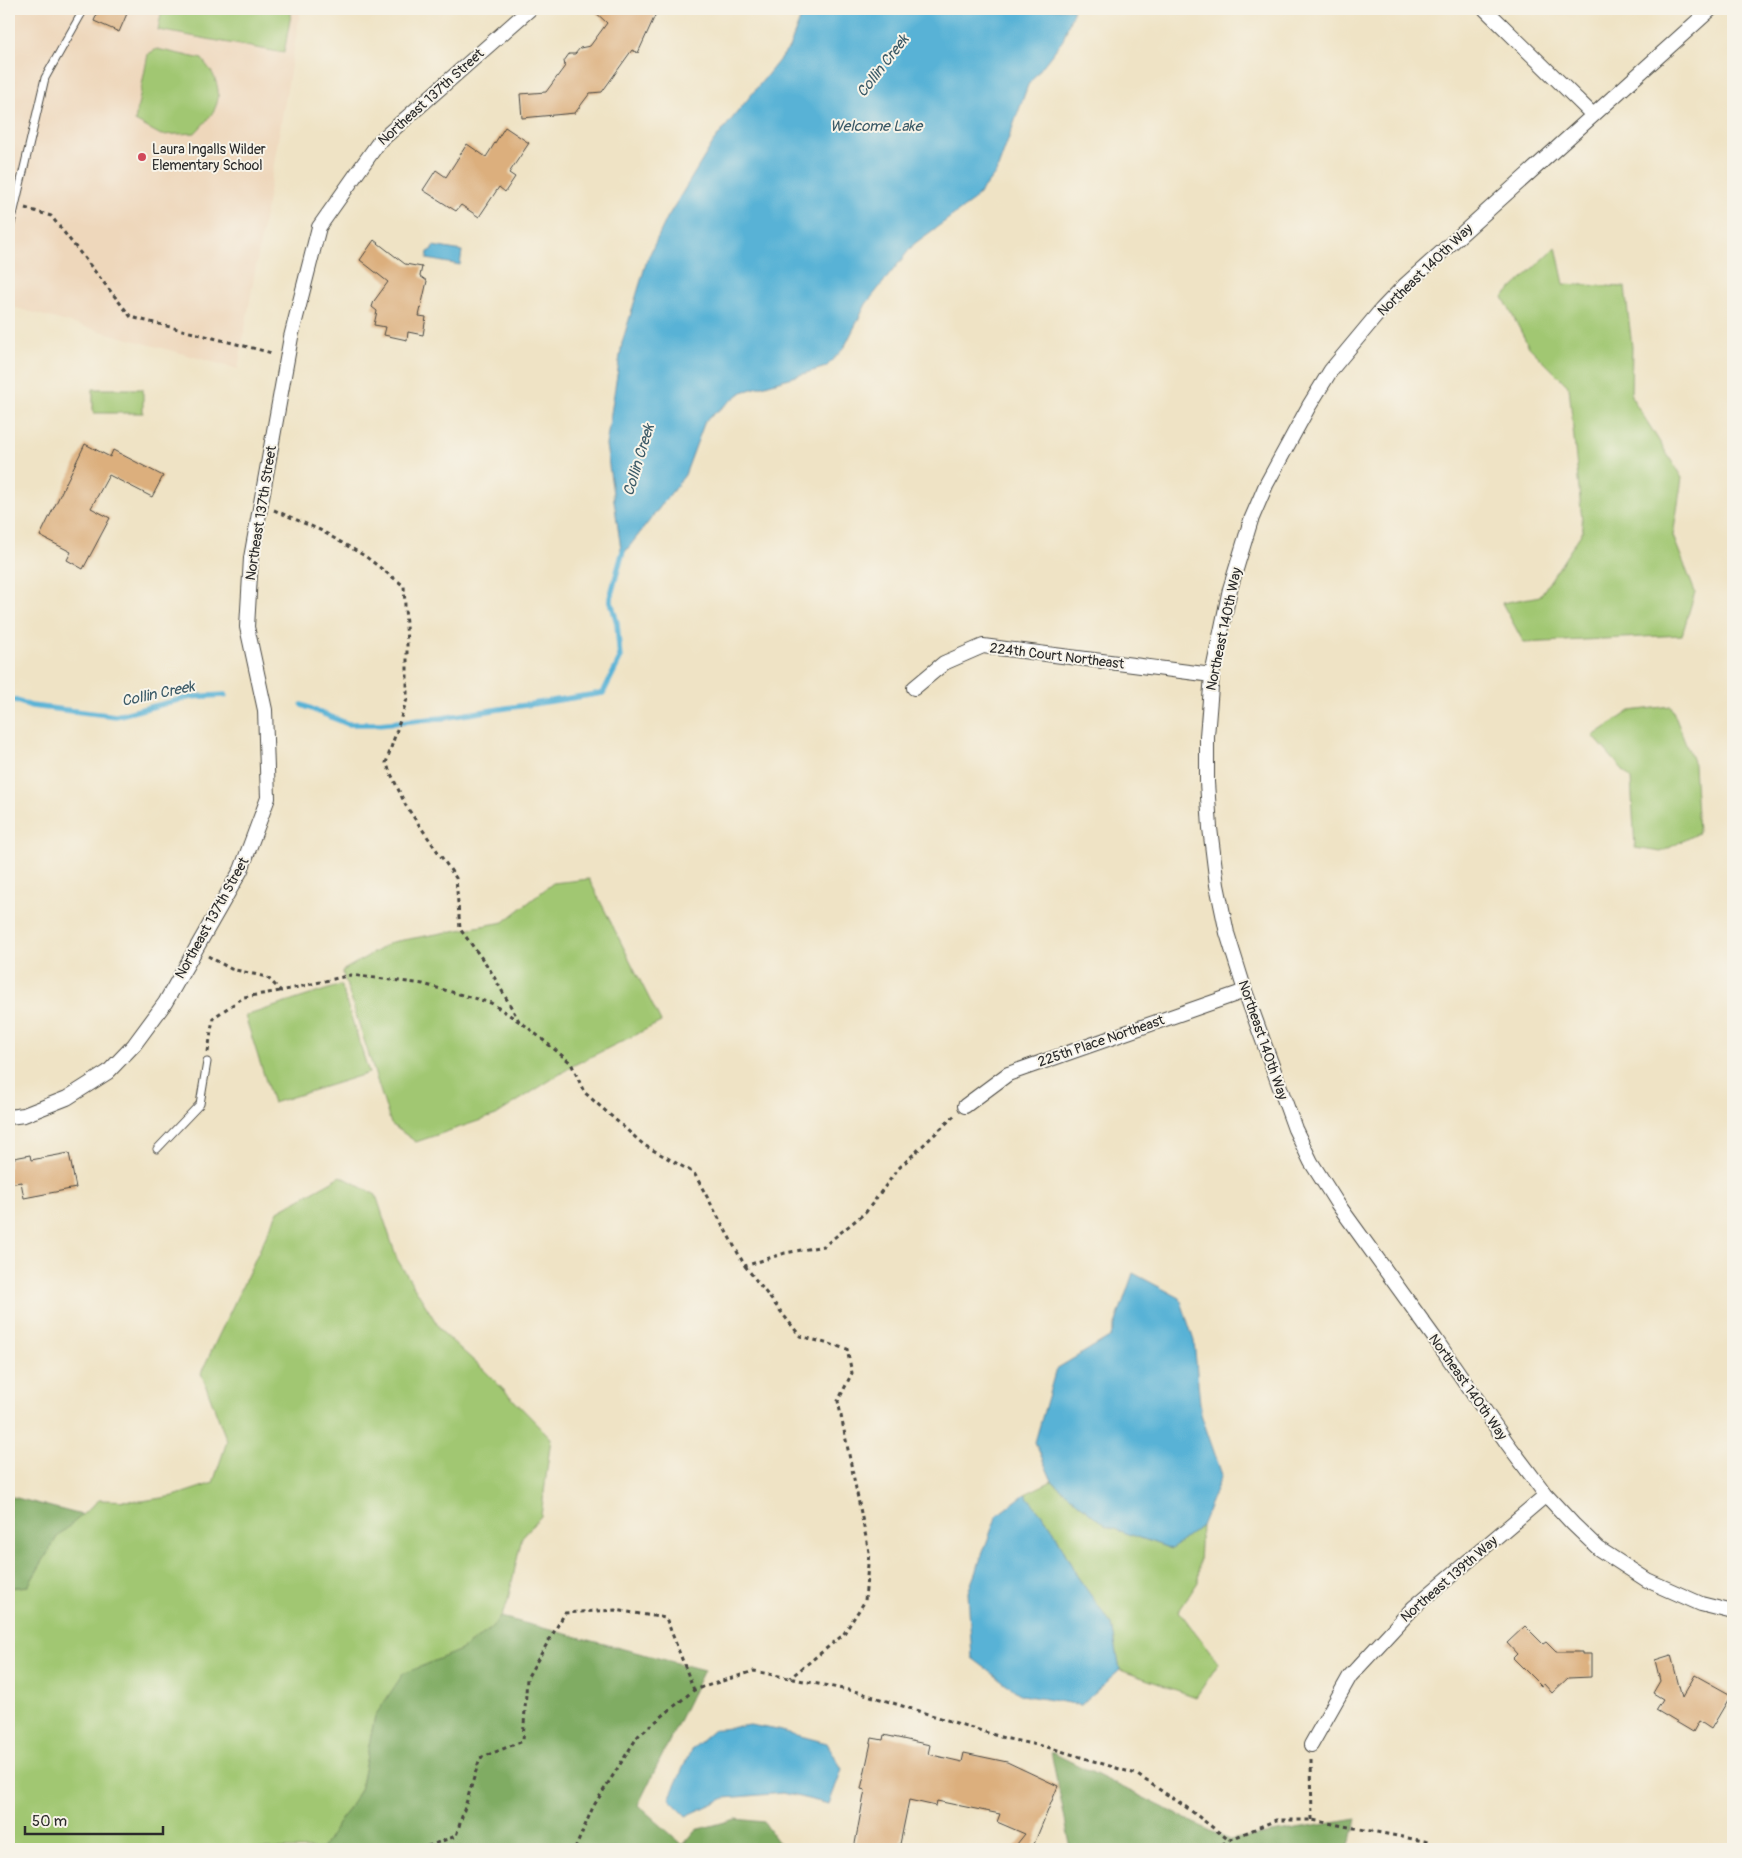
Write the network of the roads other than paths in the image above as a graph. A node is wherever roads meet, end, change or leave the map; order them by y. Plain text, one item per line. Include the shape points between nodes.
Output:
1 (84, 9) edge
2 (530, 9) edge
3 (1485, 9) edge
4 (1711, 9) edge
5 (1593, 115) junction
6 (11, 215) edge
7 (9, 232) edge
8 (1212, 675) junction
9 (914, 688) dead end
10 (1246, 992) junction
11 (207, 1062) road end
12 (965, 1106) road end
13 (9, 1117) edge
14 (157, 1149) dead end
15 (1546, 1494) junction
16 (1733, 1612) edge
17 (1311, 1745) road end

1 - 6 lane via 45,78 16,206
2 - 13 street, Northeast 137th Street via 380,142 319,227 288,357 251,558 247,627 265,710 268,798 241,870 164,1003 134,1045 108,1072 67,1098 24,1115
3 - 5 street
4 - 5 street, Northeast 140th Way
5 - 8 street, Northeast 140th Way via 1404,286 1331,370 1282,453 1251,520 1230,589
6 - 7 lane
8 - 9 street, 224th Court Northeast via 983,646 944,663
8 - 10 street, Northeast 140th Way via 1207,736 1210,828 1225,924
10 - 12 street, 225th Place Northeast via 1008,1074
10 - 15 street, Northeast 140th Way via 1295,1128 1311,1162 1501,1435
11 - 14 lane via 200,1104
15 - 16 street, Northeast 140th Way via 1599,1549 1648,1580 1701,1604
15 - 17 street, Northeast 139th Way via 1414,1606 1350,1676

